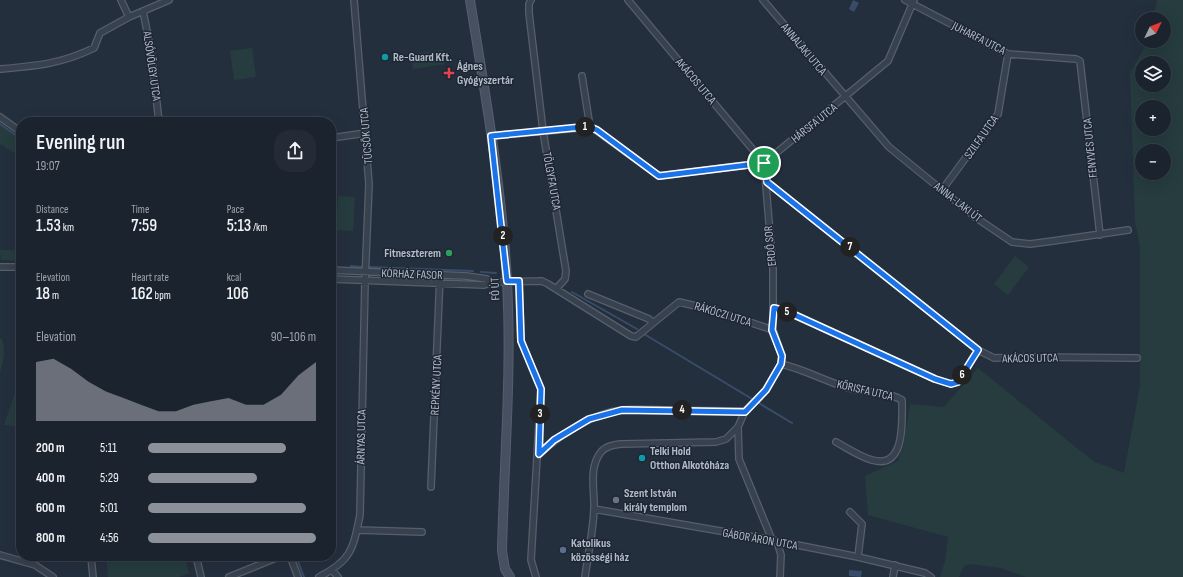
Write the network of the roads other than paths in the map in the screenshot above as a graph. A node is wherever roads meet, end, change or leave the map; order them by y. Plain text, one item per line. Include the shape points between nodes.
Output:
1 (121, 0) edge
2 (169, 0) edge
3 (354, 0) edge
4 (470, 0) edge
5 (531, 0) edge
6 (628, 0) edge
7 (763, 0) edge
8 (905, 0) edge
9 (913, 2) edge
10 (143, 10) junction
11 (129, 17) junction
12 (1008, 54) junction
13 (1080, 61) joint
14 (0, 69) edge
15 (582, 76) dead end
16 (846, 97) junction
17 (0, 117) edge
18 (158, 117) edge
19 (590, 127) junction
20 (16, 128) edge
21 (543, 131) junction
22 (366, 133) junction
23 (491, 136) junction
24 (336, 137) edge
25 (764, 163) junction
26 (767, 182) junction
27 (942, 190) junction
28 (1128, 230) dead end
29 (1100, 235) junction
30 (0, 267) edge
31 (16, 267) edge
32 (336, 270) edge
33 (365, 272) junction
34 (440, 275) junction
35 (336, 279) edge
36 (364, 281) junction
37 (507, 281) junction
38 (519, 281) junction
39 (493, 282) junction
40 (440, 283) junction
41 (556, 289) junction
42 (588, 294) dead end
43 (774, 308) junction
44 (654, 323) junction
45 (772, 330) junction
46 (978, 350) junction
47 (1137, 358) dead end
48 (781, 364) junction
49 (745, 412) junction
50 (738, 427) junction
51 (836, 442) dead end
52 (539, 454) junction
53 (431, 487) dead end
54 (594, 509) junction
55 (850, 512) dead end
56 (357, 530) junction
57 (422, 532) dead end
58 (774, 541) junction
59 (0, 554) edge
60 (858, 557) junction
61 (16, 559) edge
62 (22, 561) edge
63 (91, 561) edge
64 (197, 561) edge
65 (269, 561) edge
66 (292, 561) edge
67 (895, 566) junction
68 (332, 570) junction
69 (53, 577) edge
70 (93, 577) edge
71 (201, 577) edge
72 (229, 577) edge
73 (298, 577) edge
74 (319, 577) edge
75 (338, 577) edge
76 (510, 577) edge
77 (536, 577) edge
78 (585, 577) edge
79 (780, 577) edge
80 (893, 577) edge
81 (931, 577) edge

1 - 11 street
2 - 10 street
3 - 22 street, TÜCSÖK UTCA
4 - 23 main road, FŐ ÚT
5 - 21 street, TÖLGYFA UTCA via 529,13
6 - 25 street, AKÁCOS UTCA
7 - 16 street, ANNALAKI UTCA
8 - 9 street, JUHARFA UTCA
9 - 12 street, JUHARFA UTCA
9 - 16 street, HÁRSFA UTCA via 888,61
10 - 11 street
10 - 18 street, ALSÓVÖLGY UTCA via 151,51
11 - 14 street via 100,33 94,48 77,56 50,64
12 - 13 street, JUHARFA UTCA
12 - 27 street, SZILFA UTCA via 998,114
13 - 29 street, FENYVES UTCA
15 - 19 street
16 - 25 street, HÁRSFA UTCA
16 - 27 street, ANNA-LAKI ÚT via 889,147
17 - 20 street
19 - 21 street
19 - 25 street via 659,176
21 - 23 street
21 - 41 street, TÖLGYFA UTCA via 566,271 565,279
22 - 24 street
22 - 33 street, TÜCSÖK UTCA via 369,184
23 - 37 main road, FŐ ÚT
25 - 26 street, ERDŐ SOR
26 - 43 street, ERDŐ SOR
26 - 46 street, AKÁCOS UTCA
27 - 29 street, ANNA-LAKI ÚT via 1012,242 1030,244
28 - 29 street
30 - 31 street
32 - 33 street, KÓRHÁZ FASOR
33 - 34 street, KÓRHÁZ FASOR
33 - 36 street, TÜCSÖK UTCA
34 - 39 street, KÓRHÁZ FASOR via 479,277
34 - 40 street, REPKÉNY UTCA
35 - 36 street, KÓRHÁZ FASOR
36 - 40 street, KÓRHÁZ FASOR
36 - 56 street, ÁRNYAS UTCA via 360,515
37 - 38 street, RÁKÓCZI UTCA
37 - 39 street, KÓRHÁZ FASOR
37 - 76 main road, FŐ ÚT via 502,551 505,569
38 - 41 street, RÁKÓCZI UTCA via 542,282
38 - 52 street, FŐ ÚT via 521,341 541,389
39 - 40 street, KÓRHÁZ FASOR via 484,285
40 - 53 street, REPKÉNY UTCA
41 - 44 street, RÁKÓCZI UTCA via 631,336 639,336
42 - 44 street
43 - 45 street, ERDŐ SOR
43 - 46 street via 951,384 958,382
44 - 45 street, RÁKÓCZI UTCA via 679,302 713,310
45 - 48 street via 782,356
46 - 47 street, AKÁCOS UTCA via 994,358
48 - 49 street via 766,390
48 - 51 street, KŐRISFA UTCA via 798,368 846,388 894,395 902,400 898,449 893,457 883,461 872,460
49 - 50 street
49 - 52 street via 622,410 589,419 554,440
50 - 54 street via 726,438 716,442 610,445 601,452 596,463
50 - 58 street via 739,459
52 - 77 street, FŐ ÚT via 531,560
54 - 58 street, GÁBOR ÁRON UTCA
54 - 78 street
55 - 60 street via 862,524
56 - 57 street
56 - 68 street, ÁRNYAS UTCA via 353,548
58 - 60 street, GÁBOR ÁRON UTCA
58 - 79 street via 781,555
59 - 61 street
60 - 67 street, GÁBOR ÁRON UTCA
62 - 69 street via 35,565
63 - 70 street
64 - 71 street
65 - 72 street
66 - 73 street
67 - 80 street
67 - 81 street, GÁBOR ÁRON UTCA via 925,573
68 - 74 street, ÁRNYAS UTCA
68 - 75 street

